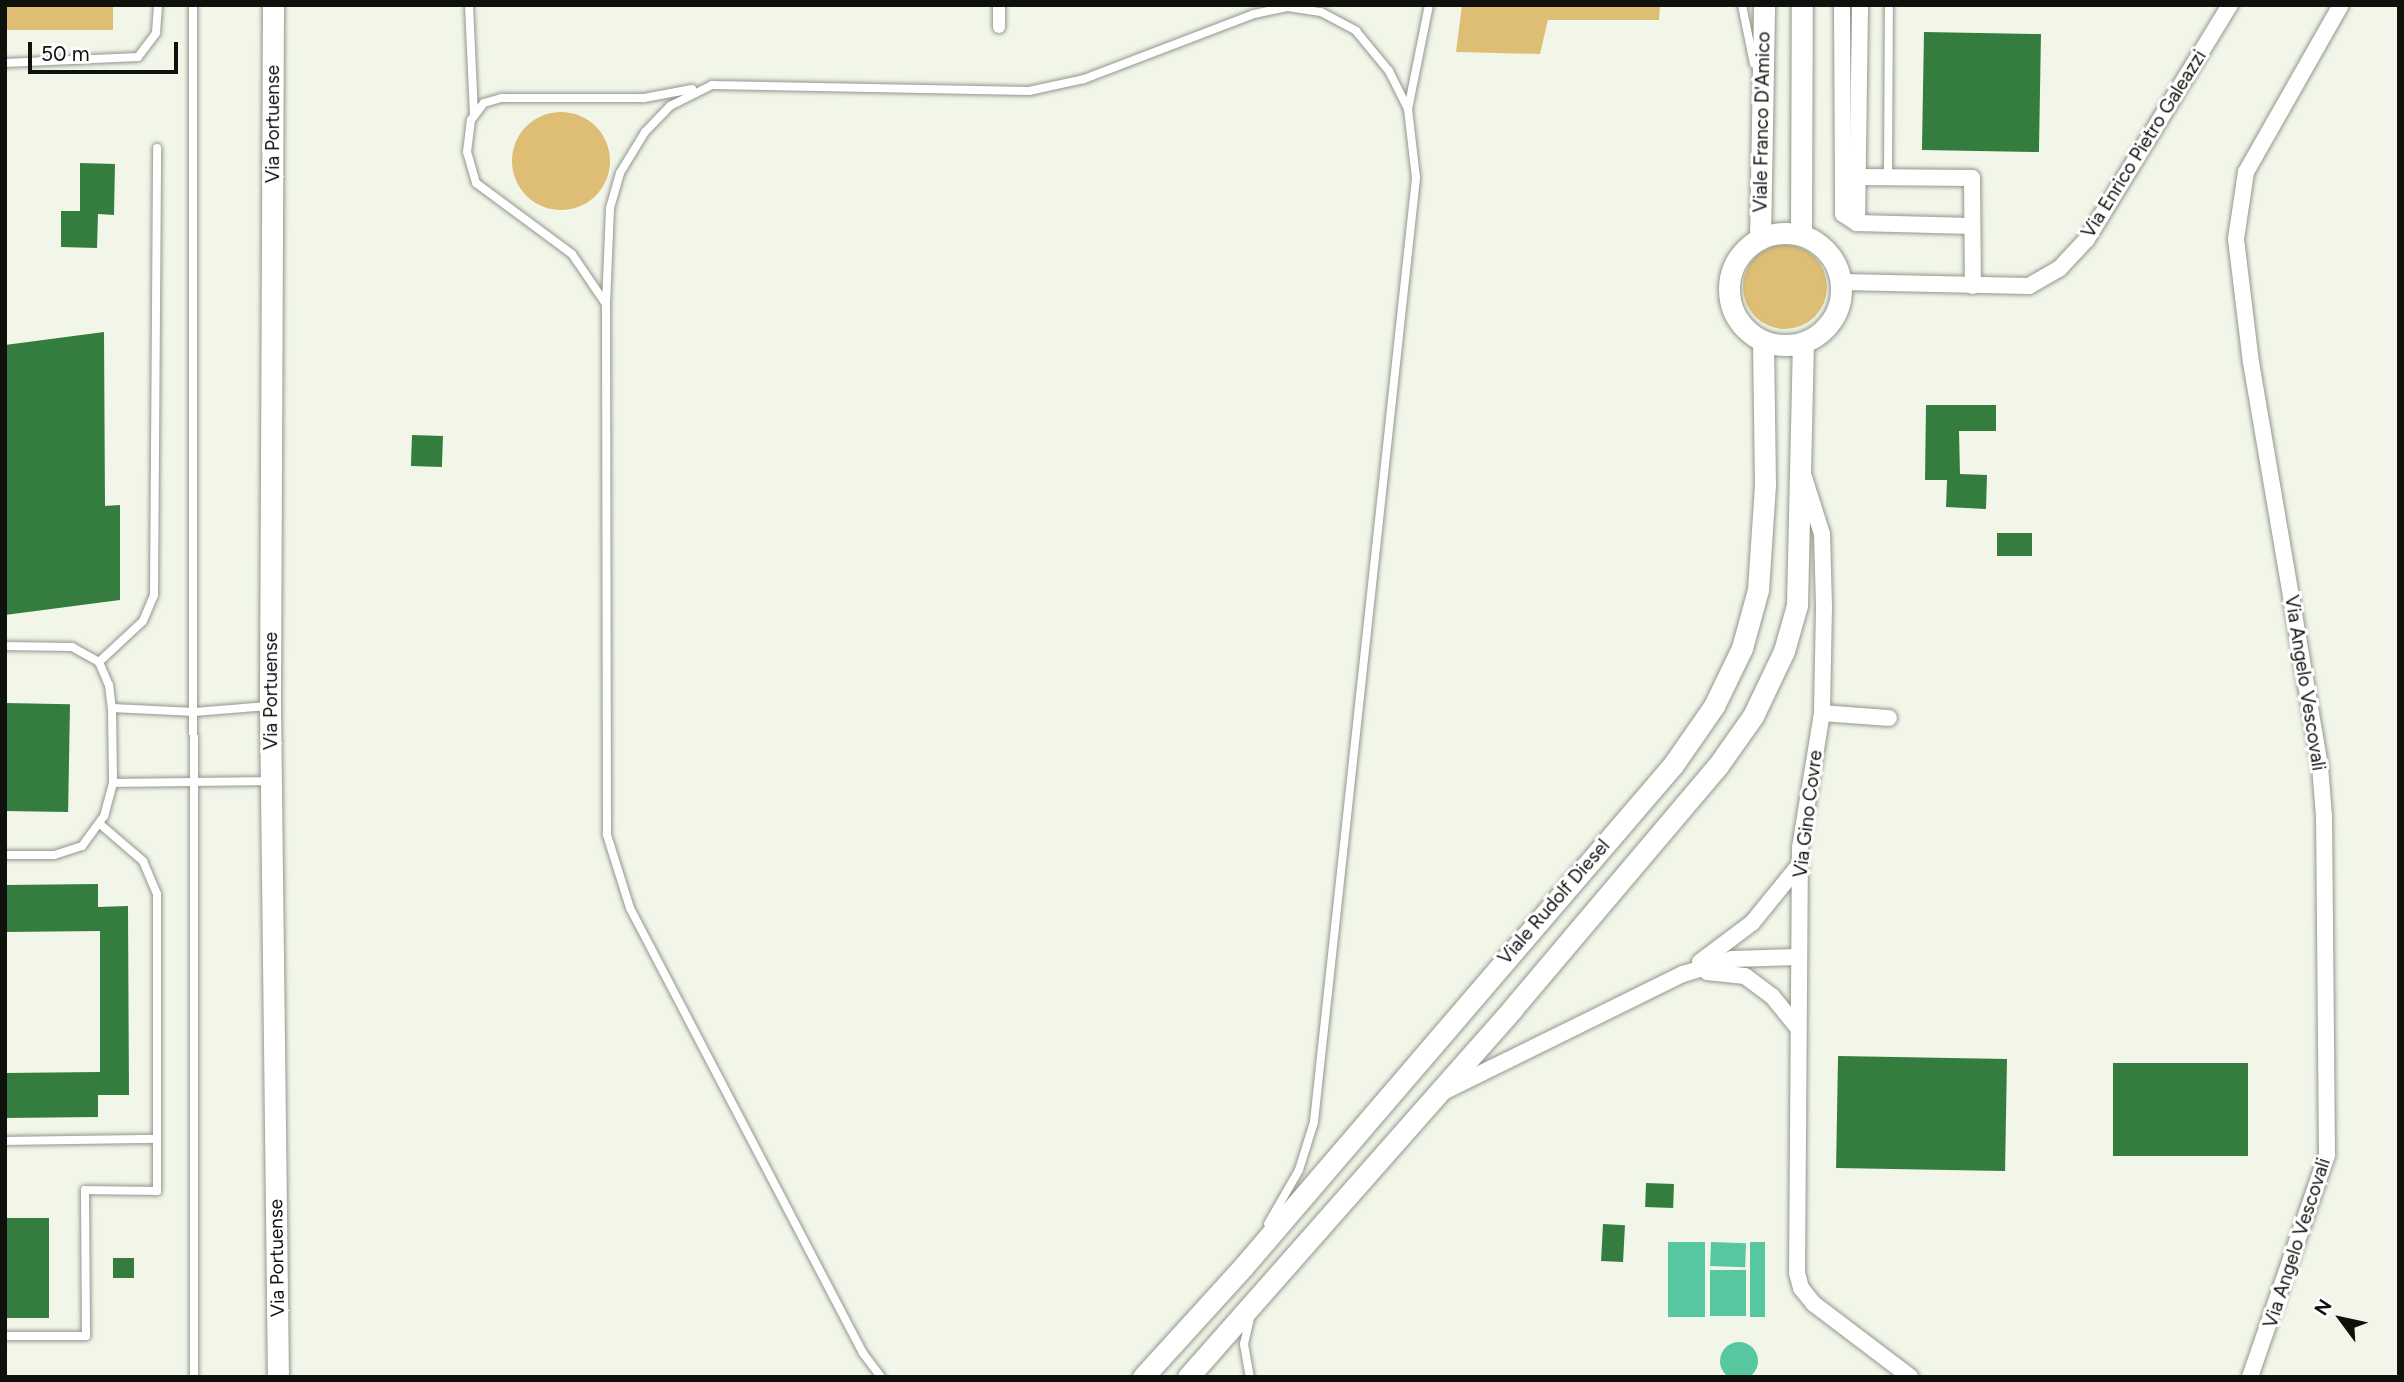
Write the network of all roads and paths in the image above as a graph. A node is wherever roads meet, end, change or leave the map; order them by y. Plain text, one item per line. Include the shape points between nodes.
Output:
1 (158, 5) edge
2 (193, 5) edge
3 (273, 5) edge
4 (469, 5) edge
5 (999, 5) edge
6 (1429, 5) edge
7 (1742, 5) edge
8 (1764, 5) edge
9 (1802, 5) edge
10 (1842, 5) edge
11 (1860, 5) edge
12 (1889, 5) edge
13 (2230, 5) edge
14 (2341, 5) edge
15 (999, 27) dead end
16 (5, 63) edge
17 (712, 85) junction
18 (1408, 109) junction
19 (474, 114) junction
20 (1764, 120) junction
21 (157, 148) dead end
22 (1888, 176) junction
23 (1858, 177) junction
24 (1857, 223) junction
25 (1972, 226) junction
26 (1801, 235) junction
27 (1760, 239) junction
28 (1842, 282) junction
29 (1973, 286) junction
30 (606, 304) junction
31 (1763, 342) junction
32 (1803, 343) junction
33 (1801, 468) junction
34 (5, 646) edge
35 (99, 662) junction
36 (270, 706) junction
37 (112, 708) junction
38 (195, 712) junction
39 (1822, 713) junction
40 (1889, 718) dead end
41 (193, 779) junction
42 (271, 781) junction
43 (113, 783) junction
44 (100, 824) junction
45 (5, 855) edge
46 (1800, 864) junction
47 (1797, 957) junction
48 (1683, 974) junction
49 (1797, 1027) junction
50 (1436, 1095) junction
51 (157, 1139) junction
52 (5, 1141) edge
53 (1243, 1267) junction
54 (1281, 1274) junction
55 (5, 1336) edge
56 (194, 1377) edge
57 (278, 1377) edge
58 (881, 1377) edge
59 (1143, 1377) edge
60 (1188, 1377) edge
61 (1251, 1377) edge
62 (1910, 1377) edge
63 (2250, 1377) edge

1 - 16 lane via 156,33 138,57
2 - 38 lane
3 - 36 street, Via Portuense
4 - 19 lane
5 - 15 street
6 - 18 lane
7 - 20 lane
8 - 20 street, Viale Franco D'Amico
9 - 26 street, Viale Franco D'Amico
10 - 24 street via 1840,205 1846,217
11 - 23 street
12 - 22 lane
13 - 29 street, Via Enrico Pietro Galeazzi via 2087,239 2059,269 2029,286
14 - 63 street, Via Angelo Vescovali via 2246,172 2236,239 2251,363 2320,766 2325,856 2327,1155
17 - 18 lane via 1029,91 1084,79 1254,14 1288,7 1321,12 1356,31 1389,71
17 - 19 lane via 643,98 502,98 484,103
17 - 30 lane via 661,114 620,173 608,221
18 - 53 lane via 1415,142 1415,188 1314,1122 1299,1170
19 - 30 lane via 467,152 476,183 566,249
20 - 27 street, Viale Franco D'Amico
21 - 35 lane via 154,595 143,621
22 - 23 street
22 - 25 street via 1972,177
23 - 24 street
24 - 25 street
25 - 29 street
26 - 27 street
26 - 28 street via 1828,252
27 - 31 street via 1745,250 1729,283 1737,318
28 - 29 street, Via Enrico Pietro Galeazzi
28 - 32 street via 1833,319
30 - 58 lane via 605,799 611,855 637,920 863,1353
31 - 32 street
31 - 53 street, Viale Rudolf Diesel via 1765,484 1758,590 1742,648 1714,706 1673,765
32 - 33 street, Viale Rudolf Diesel
33 - 39 street, Via Gino Covre via 1823,546
33 - 50 street, Viale Rudolf Diesel via 1797,605 1788,642 1760,704 1706,781
34 - 35 lane via 64,646
35 - 37 lane via 109,684
36 - 38 lane
36 - 42 street, Via Portuense
37 - 38 lane
37 - 43 lane
38 - 41 lane
39 - 40 street
39 - 46 street, Via Gino Covre
41 - 42 lane
41 - 43 lane
41 - 56 lane
42 - 57 street, Via Portuense
43 - 44 lane
44 - 45 lane via 74,851
44 - 51 lane via 143,861 157,894
46 - 47 street, Via Gino Covre
46 - 48 street via 1752,923
47 - 48 street via 1732,959
47 - 49 street, Via Gino Covre
48 - 49 street via 1723,971 1745,976 1773,996
48 - 50 street
49 - 62 street, Via Gino Covre via 1797,1273 1804,1293
50 - 54 street, Viale Rudolf Diesel
51 - 52 lane
51 - 55 lane via 158,1191 85,1190 86,1336
53 - 59 street, Viale Rudolf Diesel
54 - 60 street, Viale Rudolf Diesel
54 - 61 lane via 1247,1325 1244,1344

